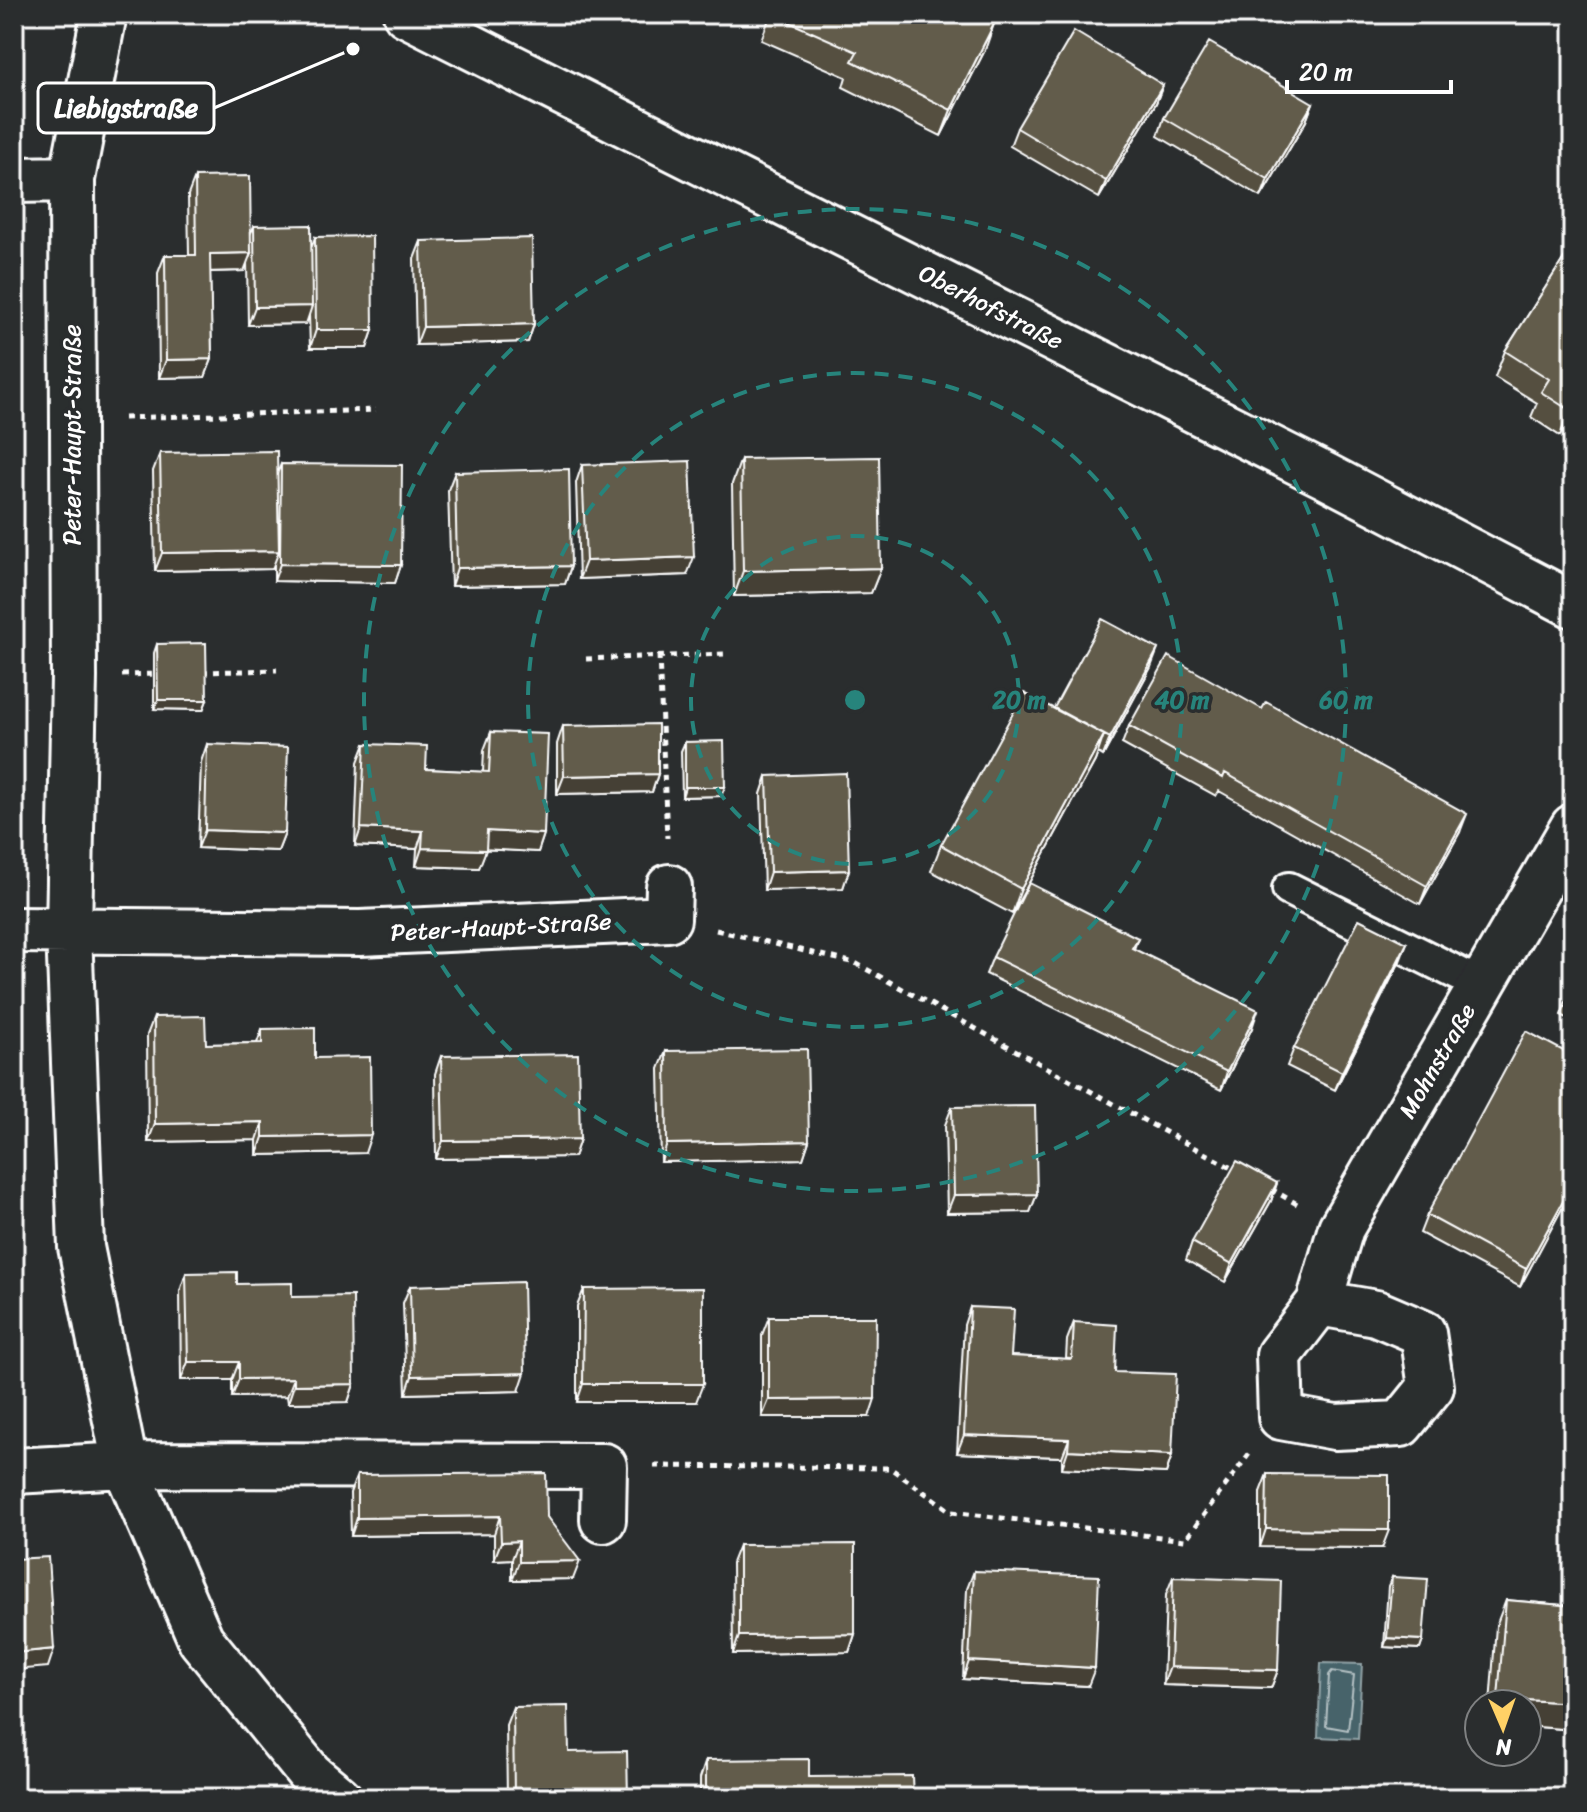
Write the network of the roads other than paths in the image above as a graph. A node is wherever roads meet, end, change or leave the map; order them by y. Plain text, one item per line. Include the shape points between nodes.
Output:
1 (104, 14) edge
2 (406, 14) edge
3 (72, 179) junction
4 (14, 180) edge
5 (1573, 605) edge
6 (1573, 827) edge
7 (1289, 889) dead end
8 (669, 903) road end
9 (14, 930) edge
10 (69, 931) junction
11 (1481, 985) junction
12 (1319, 1303) junction
13 (125, 1465) junction
14 (14, 1471) edge
15 (603, 1520) dead end
16 (339, 1798) edge

1 - 3 street, Peter-Haupt-Straße
2 - 5 street, Oberhofstraße via 1312,468
3 - 4 street
3 - 10 street, Peter-Haupt-Straße
6 - 11 street, Mohnstraße
7 - 11 lane
8 - 10 street, Peter-Haupt-Straße via 360,933
9 - 10 street, Peter-Haupt-Straße
10 - 13 street, Peter-Haupt-Straße via 81,1247
11 - 12 street, Mohnstraße via 1341,1228
12 - 12 street, Mohnstraße via 1376,1313 1423,1333 1431,1387 1401,1424 1335,1427 1281,1417 1279,1355
13 - 14 street
13 - 15 street via 604,1466
13 - 16 street, Peter-Haupt-Straße via 201,1640 310,1774

